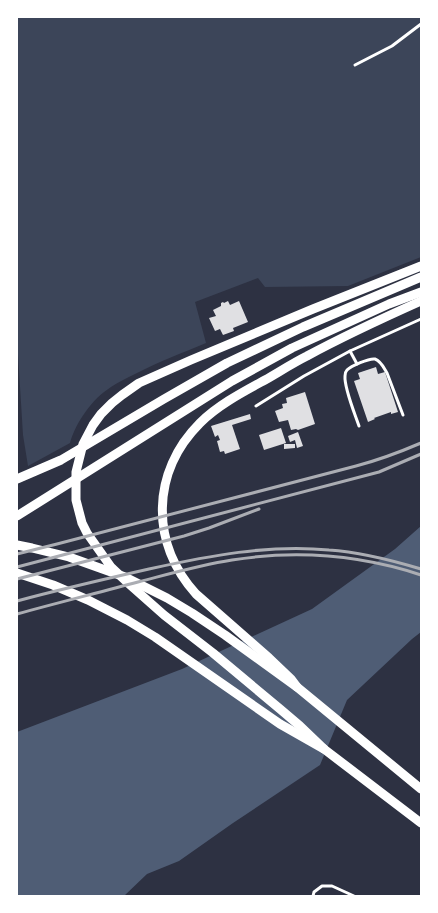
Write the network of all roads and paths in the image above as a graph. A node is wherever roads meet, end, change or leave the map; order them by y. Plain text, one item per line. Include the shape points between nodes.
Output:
1 (421, 24) edge
2 (355, 65) dead end
3 (421, 266) edge
4 (421, 277) edge
5 (421, 292) edge
6 (421, 300) edge
7 (421, 319) edge
8 (350, 351) junction
9 (357, 364) junction
10 (256, 406) dead end
11 (403, 415) dead end
12 (359, 426) dead end
13 (17, 479) edge
14 (17, 516) edge
15 (17, 545) edge
16 (17, 573) edge
17 (297, 686) junction
18 (324, 749) junction
19 (421, 789) edge
20 (421, 823) edge
21 (313, 896) edge
22 (354, 896) edge

1 - 2 lane via 392,46
3 - 18 main road via 139,383 101,414 80,452 76,472 76,500 82,523 118,575 280,709
4 - 13 main road via 303,327 227,363 61,460
5 - 14 main road via 292,348 232,381
6 - 17 main road via 307,356 217,409 191,432 168,474 163,491 162,517 165,538 176,567 196,594
7 - 8 lane
8 - 9 lane
8 - 10 lane
9 - 11 lane via 370,359 381,363
9 - 12 lane via 347,370 345,384
15 - 17 main road via 45,551 125,577 192,613
16 - 18 main road via 54,585 126,620 162,641 280,724
17 - 19 main road
18 - 20 main road
21 - 22 lane via 322,886 332,886

